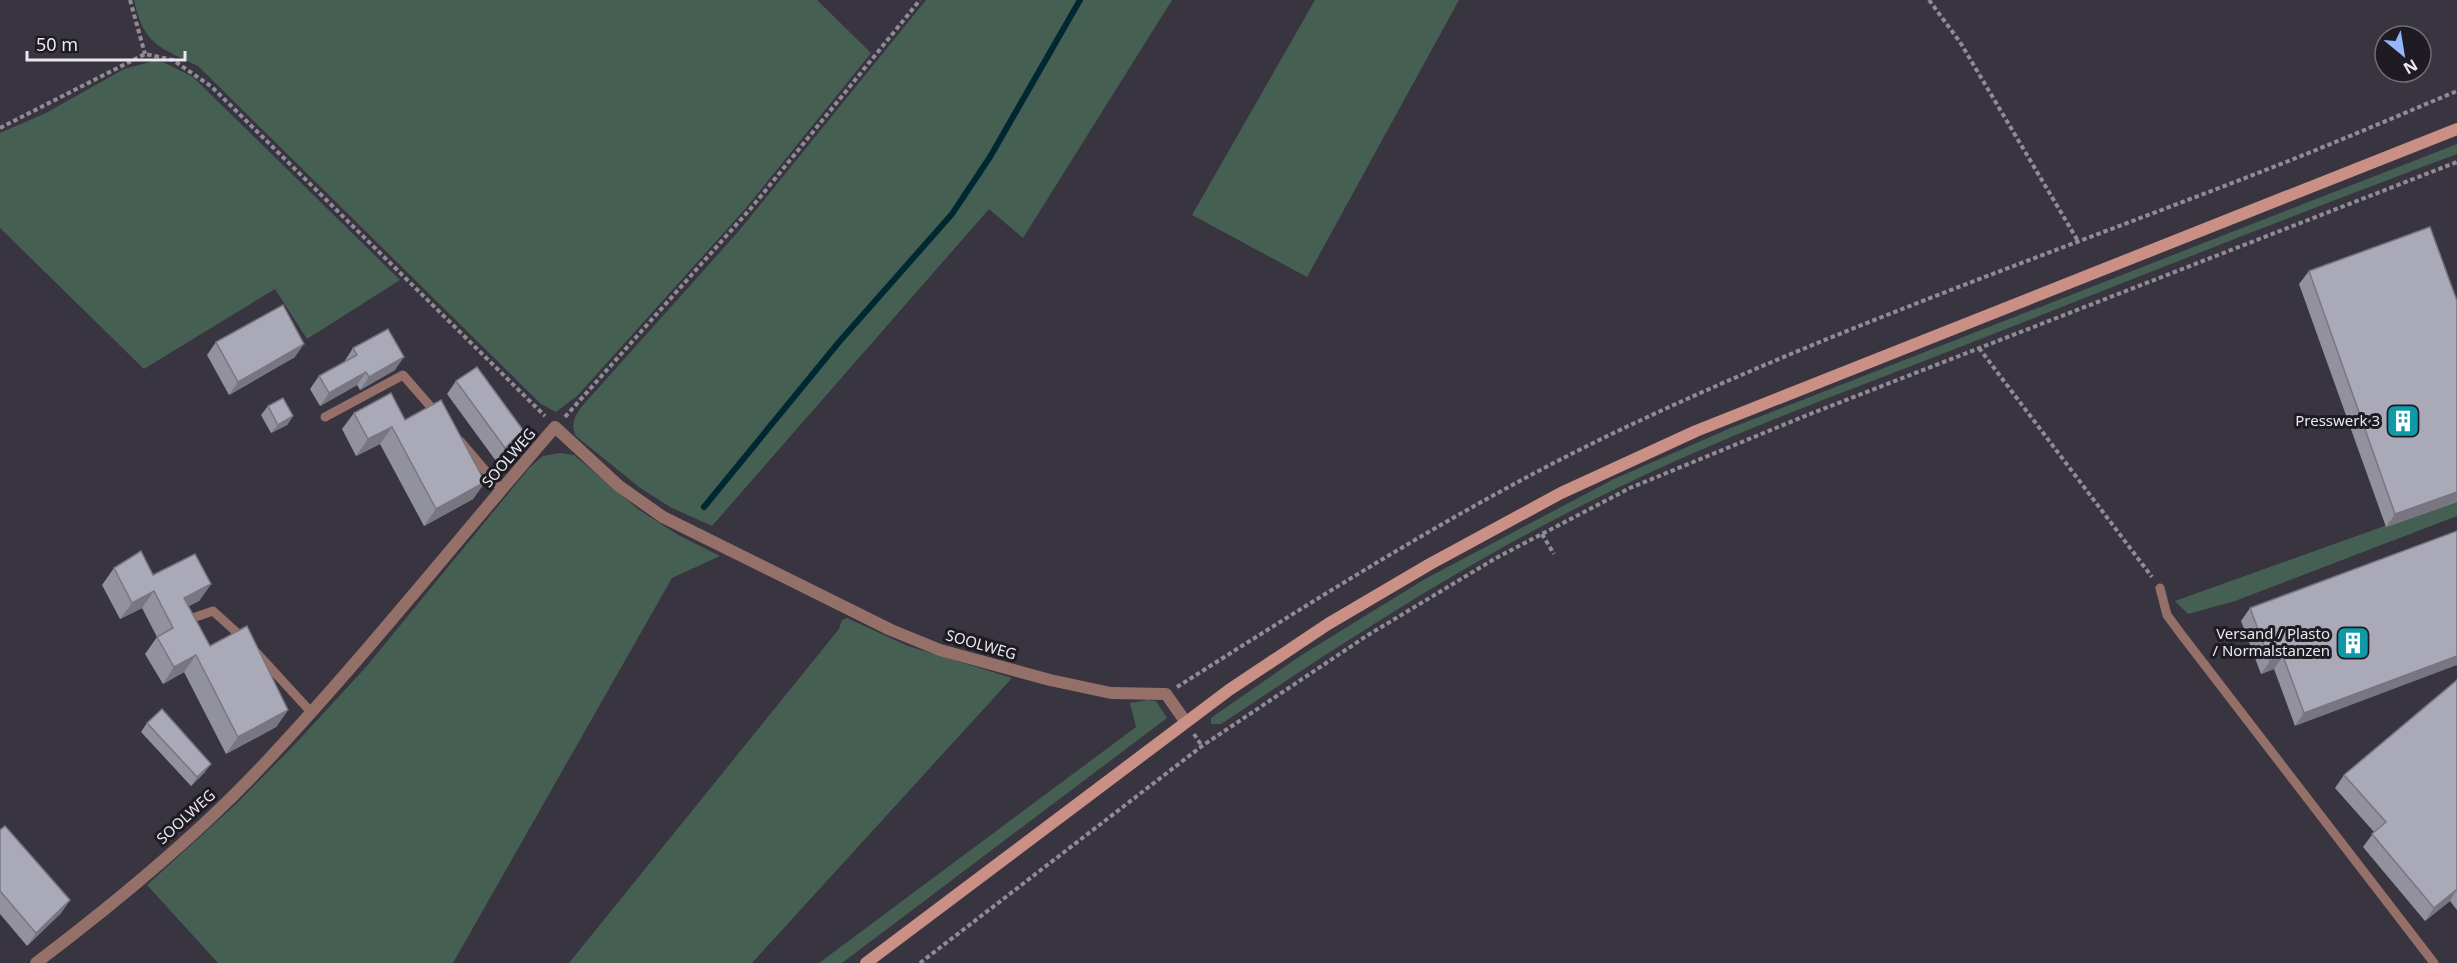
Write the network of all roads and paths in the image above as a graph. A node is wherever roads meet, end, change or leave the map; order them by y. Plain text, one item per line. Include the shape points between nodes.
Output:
1 (130, 0) edge
2 (920, 0) edge
3 (1929, 0) edge
4 (145, 54) junction
5 (2457, 91) edge
6 (0, 128) edge
7 (2457, 129) edge
8 (2457, 162) edge
9 (2078, 241) junction
10 (1979, 348) junction
11 (325, 417) dead end
12 (441, 419) edge
13 (555, 427) junction
14 (456, 436) edge
15 (501, 489) junction
16 (1542, 534) junction
17 (1554, 554) dead end
18 (2160, 588) joint
19 (187, 620) edge
20 (1166, 694) junction
21 (311, 712) junction
22 (1185, 722) junction
23 (36, 963) edge
24 (866, 963) edge
25 (920, 963) edge
26 (2434, 963) edge

1 - 4 path
2 - 13 path via 752,207
3 - 9 path via 1960,42
4 - 6 path
4 - 13 path via 173,60 212,87
5 - 9 path
7 - 22 main road via 1696,431 1561,493 1328,624
8 - 10 path
9 - 20 path via 1739,376 1576,452 1395,552
10 - 16 path via 1630,488
10 - 18 path
11 - 12 lane via 403,375
13 - 15 street, SOOLWEG
13 - 20 street, SOOLWEG via 619,486 663,517 891,630 940,650 1050,680 1111,693
14 - 15 lane
15 - 21 street, SOOLWEG via 369,650
16 - 17 path
16 - 25 path via 1368,635 1202,746
18 - 26 lane via 2167,615
19 - 21 lane via 206,612 219,615
20 - 22 street
21 - 23 street, SOOLWEG via 225,802 144,876
22 - 24 main road

